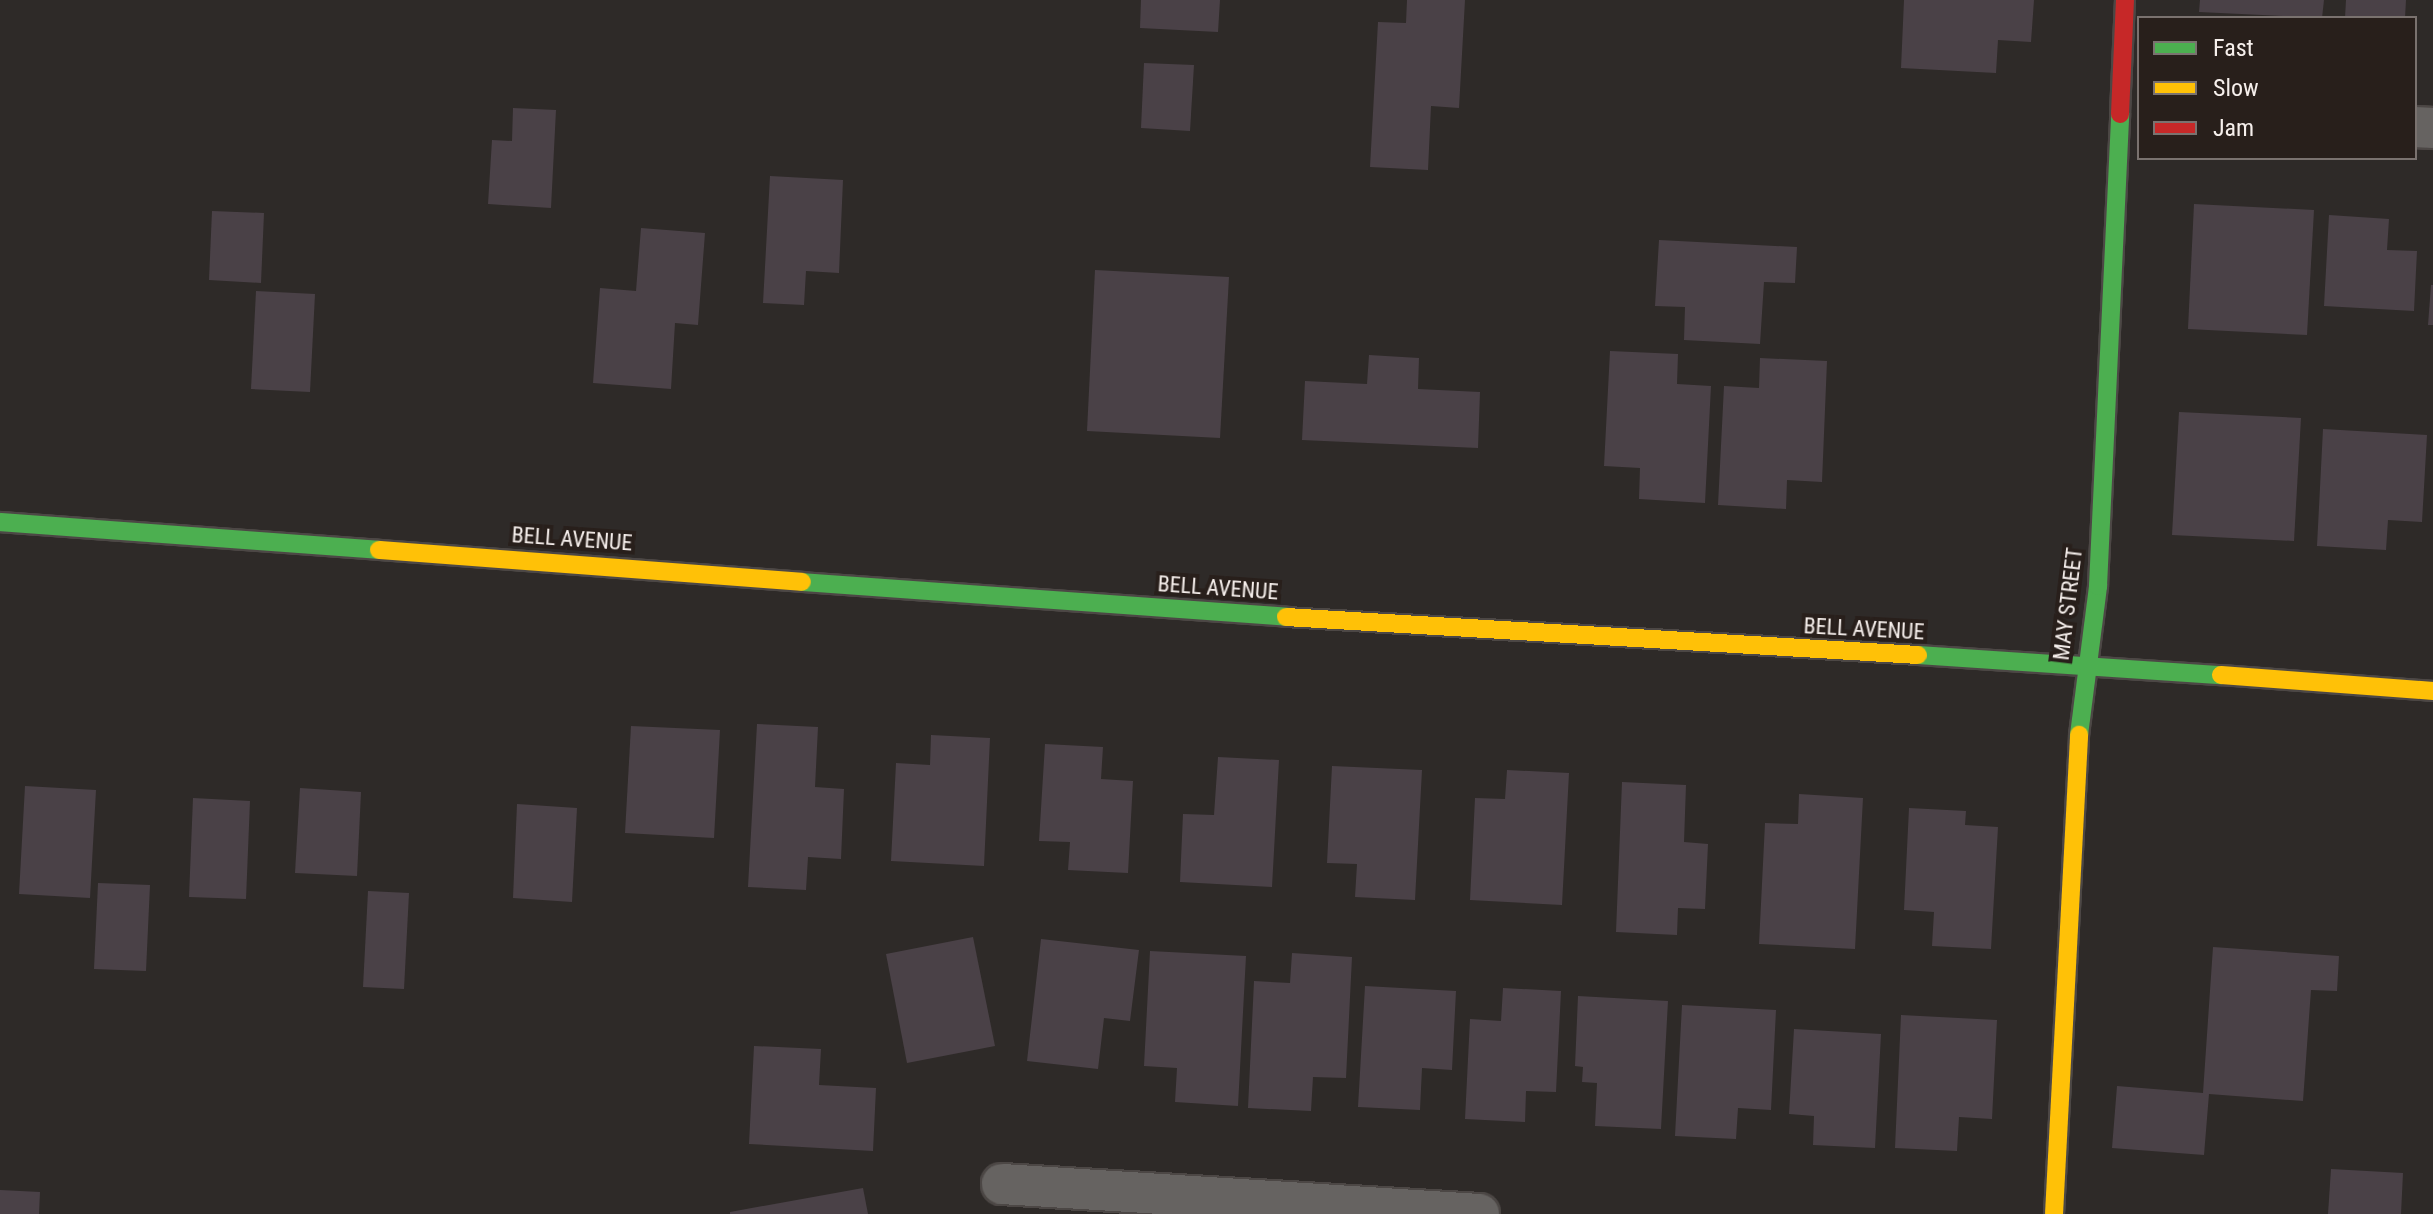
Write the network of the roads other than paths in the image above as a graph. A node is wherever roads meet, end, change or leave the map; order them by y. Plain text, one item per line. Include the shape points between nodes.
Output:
1 (2125, 0) edge
2 (2129, 106) edge
3 (0, 522) edge
4 (2085, 664) junction
5 (2433, 691) edge
6 (1002, 1184) dead end
7 (1479, 1214) edge
8 (2054, 1214) edge

1 - 2 main road, MAY STREET
2 - 4 main road, MAY STREET via 2098,586
3 - 4 main road, BELL AVENUE via 1523,635
4 - 5 main road, BELL AVENUE
4 - 8 main road, MAY STREET
6 - 7 street

